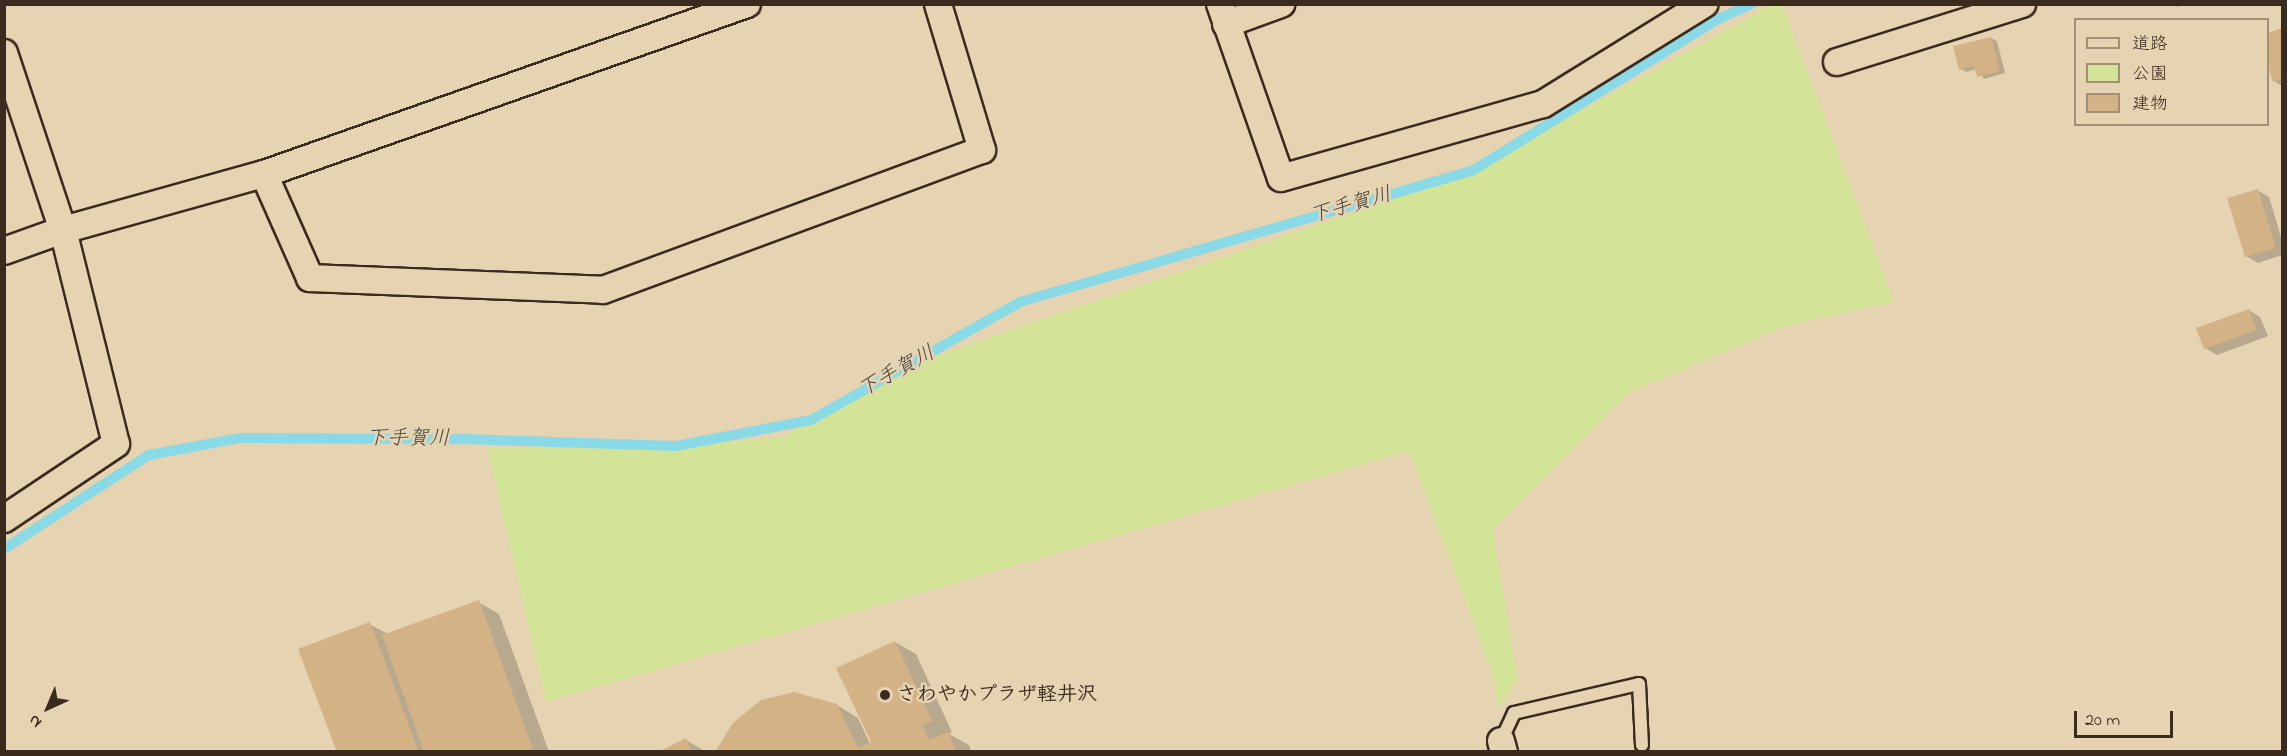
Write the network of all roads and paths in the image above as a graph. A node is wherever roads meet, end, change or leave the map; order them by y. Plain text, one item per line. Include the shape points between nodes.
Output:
1 (747, 4) edge
2 (938, 4) edge
3 (1281, 4) edge
4 (1704, 4) edge
5 (2022, 4) edge
6 (1223, 14) edge
7 (4, 52) edge
8 (1837, 62) dead end
9 (264, 174) junction
10 (63, 230) junction
11 (4, 251) edge
12 (4, 519) edge
13 (1642, 745) dead end
14 (1502, 746) edge

1 - 9 street
2 - 9 street via 982,150 603,290 310,278
3 - 6 street
4 - 6 street via 1543,104 1281,178
5 - 8 street
7 - 10 street
9 - 10 street
10 - 11 street
10 - 12 street via 116,444
13 - 14 lane via 1639,684 1514,713

